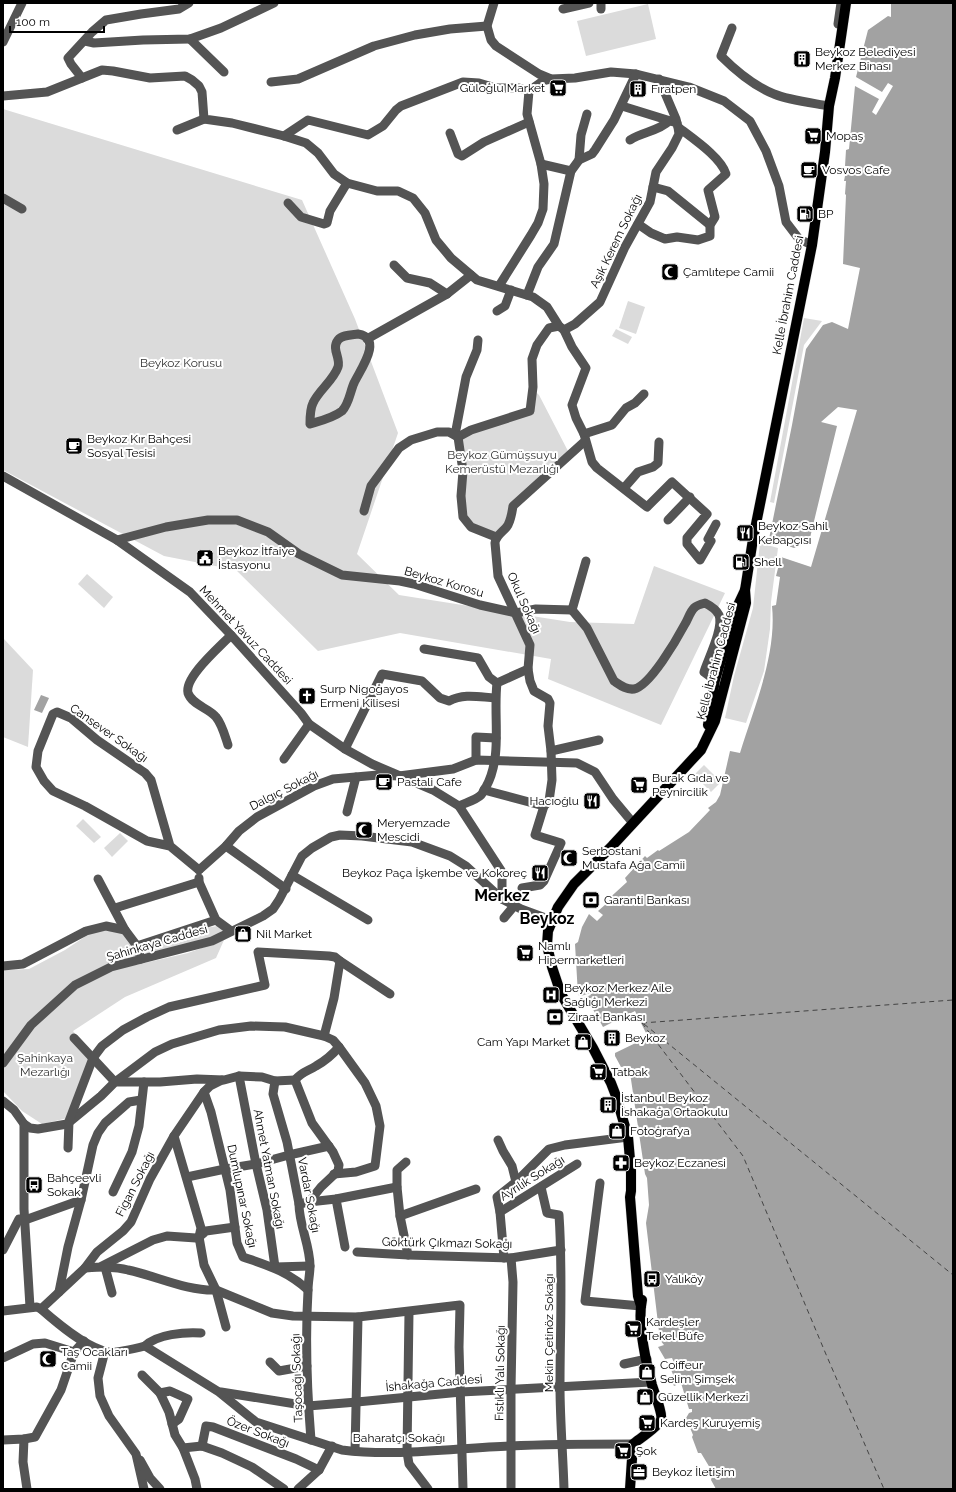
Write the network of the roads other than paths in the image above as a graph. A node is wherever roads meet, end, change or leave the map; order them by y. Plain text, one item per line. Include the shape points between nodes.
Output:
1 (22, 3) edge
2 (189, 3) edge
3 (274, 3) edge
4 (494, 3) edge
5 (589, 3) edge
6 (840, 3) edge
7 (846, 3) edge
8 (563, 9) dead end
9 (487, 26) junction
10 (838, 27) dead end
11 (732, 28) dead end
12 (190, 39) junction
13 (85, 40) junction
14 (3, 42) edge
15 (224, 72) dead end
16 (636, 74) junction
17 (82, 78) junction
18 (550, 79) junction
19 (659, 79) junction
20 (272, 82) dead end
21 (529, 91) junction
22 (3, 96) edge
23 (622, 106) junction
24 (829, 106) junction
25 (587, 114) dead end
26 (204, 119) junction
27 (528, 122) junction
28 (675, 124) junction
29 (177, 130) dead end
30 (450, 133) dead end
31 (284, 136) junction
32 (630, 140) dead end
33 (579, 160) junction
34 (541, 164) junction
35 (571, 171) junction
36 (347, 183) junction
37 (653, 187) junction
38 (3, 198) edge
39 (288, 203) dead end
40 (22, 209) dead end
41 (638, 224) junction
42 (710, 225) junction
43 (812, 245) junction
44 (394, 266) dead end
45 (471, 275) junction
46 (499, 286) junction
47 (512, 290) junction
48 (447, 294) junction
49 (527, 295) junction
50 (497, 311) dead end
51 (561, 328) junction
52 (367, 339) junction
53 (478, 340) dead end
54 (644, 394) dead end
55 (457, 436) junction
56 (584, 437) junction
57 (659, 442) dead end
58 (3, 476) edge
59 (624, 488) junction
60 (690, 497) junction
61 (364, 511) dead end
62 (668, 520) dead end
63 (716, 524) dead end
64 (496, 537) junction
65 (117, 540) junction
66 (586, 561) dead end
67 (745, 590) junction
68 (572, 610) junction
69 (516, 613) junction
70 (231, 635) junction
71 (424, 649) dead end
72 (528, 669) junction
73 (715, 680) junction
74 (497, 683) junction
75 (495, 698) junction
76 (309, 724) junction
77 (707, 736) junction
78 (496, 738) junction
79 (599, 740) dead end
80 (228, 745) dead end
81 (345, 749) junction
82 (551, 751) junction
83 (284, 759) dead end
84 (476, 760) junction
85 (494, 760) junction
86 (552, 763) junction
87 (399, 776) junction
88 (356, 777) junction
89 (484, 790) junction
90 (459, 806) junction
91 (544, 806) junction
92 (347, 812) dead end
93 (634, 823) junction
94 (170, 846) junction
95 (226, 846) junction
96 (199, 870) junction
97 (292, 875) junction
98 (98, 879) dead end
99 (199, 882) junction
100 (522, 888) dead end
101 (286, 889) junction
102 (502, 899) junction
103 (514, 906) junction
104 (114, 908) junction
105 (504, 918) dead end
106 (216, 920) junction
107 (368, 920) dead end
108 (551, 920) junction
109 (125, 930) junction
110 (231, 931) junction
111 (137, 946) junction
112 (141, 959) junction
113 (340, 961) junction
114 (3, 966) edge
115 (390, 994) dead end
116 (324, 1036) junction
117 (74, 1038) dead end
118 (339, 1047) junction
119 (93, 1058) junction
120 (3, 1063) edge
121 (239, 1076) junction
122 (224, 1080) junction
123 (295, 1080) junction
124 (275, 1081) junction
125 (116, 1082) junction
126 (144, 1082) junction
127 (204, 1092) junction
128 (141, 1100) junction
129 (3, 1101) edge
130 (69, 1122) junction
131 (24, 1124) junction
132 (174, 1136) junction
133 (628, 1137) junction
134 (498, 1140) dead end
135 (329, 1146) junction
136 (68, 1148) dead end
137 (289, 1155) junction
138 (406, 1162) dead end
139 (256, 1164) junction
140 (577, 1164) dead end
141 (225, 1169) junction
142 (334, 1174) junction
143 (187, 1177) junction
144 (516, 1182) junction
145 (600, 1183) dead end
146 (397, 1187) junction
147 (541, 1187) junction
148 (476, 1190) dead end
149 (113, 1192) dead end
150 (336, 1199) junction
151 (81, 1200) junction
152 (309, 1202) junction
153 (299, 1204) junction
154 (500, 1212) junction
155 (400, 1216) junction
156 (24, 1220) junction
157 (234, 1227) junction
158 (199, 1237) junction
159 (345, 1247) dead end
160 (3, 1250) edge
161 (561, 1250) junction
162 (357, 1252) dead end
163 (408, 1256) junction
164 (508, 1258) junction
165 (310, 1266) junction
166 (103, 1267) junction
167 (275, 1267) junction
168 (85, 1268) junction
169 (216, 1290) junction
170 (308, 1290) junction
171 (58, 1292) junction
172 (112, 1293) dead end
173 (641, 1306) junction
174 (30, 1307) junction
175 (41, 1309) junction
176 (3, 1311) edge
177 (409, 1312) junction
178 (307, 1316) junction
179 (358, 1317) junction
180 (226, 1327) dead end
181 (201, 1333) dead end
182 (84, 1341) junction
183 (145, 1346) junction
184 (105, 1351) junction
185 (74, 1352) junction
186 (3, 1358) edge
187 (647, 1360) junction
188 (270, 1362) dead end
189 (624, 1364) dead end
190 (307, 1366) junction
191 (142, 1375) dead end
192 (652, 1382) junction
193 (560, 1386) junction
194 (511, 1389) junction
195 (160, 1392) junction
196 (219, 1392) junction
197 (461, 1392) junction
198 (407, 1397) junction
199 (357, 1402) junction
200 (308, 1406) junction
201 (172, 1424) junction
202 (24, 1439) junction
203 (3, 1440) edge
204 (311, 1440) junction
205 (563, 1444) junction
206 (632, 1444) junction
207 (202, 1446) junction
208 (332, 1446) junction
209 (511, 1446) junction
210 (183, 1448) junction
211 (462, 1449) junction
212 (355, 1451) junction
213 (407, 1452) junction
214 (136, 1454) junction
215 (319, 1470) junction
216 (28, 1489) edge
217 (144, 1489) edge
218 (160, 1489) edge
219 (197, 1489) edge
220 (284, 1489) edge
221 (298, 1489) edge
222 (428, 1489) edge
223 (464, 1489) edge
224 (511, 1489) edge
225 (564, 1489) edge
226 (630, 1489) edge

1 - 14 street
2 - 13 street via 179,9 106,20
3 - 12 street via 221,28
4 - 9 street
5 - 8 street
6 - 10 street
7 - 24 main road, Kelle İbrahim Caddesi
9 - 18 street via 491,40 496,46
9 - 20 street via 450,29 408,37 374,46 298,79
11 - 24 street via 721,56 753,83 774,94
12 - 13 street via 94,43
12 - 15 street
13 - 17 street via 68,58
16 - 18 street via 611,72
16 - 19 street
16 - 23 street
17 - 22 street via 47,92
17 - 26 street via 102,70 150,78 185,76 196,83 202,92
18 - 21 street via 543,80
19 - 28 street
19 - 43 street via 724,100 750,121 766,151 779,186 786,222 799,239
21 - 27 street
21 - 31 street via 463,82 401,106 383,126 368,135 308,120
23 - 28 street
23 - 33 street via 592,154
24 - 43 main road, Kelle İbrahim Caddesi
25 - 33 street via 581,135
26 - 29 street
26 - 31 street
27 - 30 street via 484,142 462,156 458,154
27 - 34 street
28 - 32 street
28 - 37 street, Aşık Kerem Sokağı via 679,134 656,172
28 - 42 street via 712,153 724,167 726,174 708,190 715,217
31 - 36 street via 314,148 334,174
33 - 35 street
34 - 35 street
34 - 46 street via 544,184 543,209 538,223
35 - 49 street via 554,244 538,267
36 - 39 street via 330,211 327,223 301,217
36 - 45 street via 377,191 398,191 413,198 425,213 436,240 451,258
37 - 41 street, Aşık Kerem Sokağı via 650,202
37 - 42 street via 668,191
38 - 40 street
41 - 42 street via 665,239 677,237 698,240 710,236
41 - 51 street, Aşık Kerem Sokağı via 600,302 575,324
43 - 67 main road, Kelle İbrahim Caddesi
44 - 48 street via 407,278 430,284
45 - 46 street via 476,280
45 - 48 street
46 - 47 street
47 - 49 street
47 - 50 street via 505,306
48 - 52 street
49 - 51 street via 547,307
51 - 55 street, Aşık Kerem Sokağı via 549,328 532,359 533,387 530,411
51 - 56 street via 586,368 572,405
52 - 52 street via 370,344 365,363 345,407 328,418 310,424 313,402 338,366 339,360 335,350 339,339 358,334
53 - 55 street via 477,350 466,377
54 - 56 street via 626,408 612,425
55 - 61 street via 449,432 422,435 399,448 371,486
55 - 64 street via 463,471 463,518 471,527
56 - 59 street via 592,462
56 - 64 street via 513,506 508,526
57 - 59 street via 658,463 638,472
58 - 65 street, Mehmet Yavuz Caddesi
59 - 60 street via 648,507 672,482
60 - 62 street
60 - 63 street via 707,514 687,538 687,544 700,560 711,541 708,539
64 - 69 street, Okul Sokağı via 498,576
65 - 69 street, Beykoz Korosu via 166,527 208,520 238,520 268,532 299,554 342,575 407,582 480,605
65 - 70 street, Mehmet Yavuz Caddesi via 190,592
66 - 68 street
67 - 73 main road, Kelle İbrahim Caddesi
67 - 77 main road, Kelle İbrahim Caddesi via 746,603 715,721
68 - 69 street via 536,609
68 - 73 street via 587,628 614,681 622,687 632,689 641,686 659,666 692,610 705,603 715,609 720,617 719,630 704,672
69 - 72 street, Okul Sokağı via 530,645
70 - 76 street, Mehmet Yavuz Caddesi
70 - 80 street via 195,672 188,693 200,706 218,718
71 - 74 street via 478,658 489,678
72 - 74 street
72 - 82 street, Okul Sokağı via 534,691 550,703 548,726
73 - 77 main road, Kelle İbrahim Caddesi
74 - 75 street
75 - 78 street
75 - 81 street via 470,696 449,700 440,698 422,681 382,674
76 - 81 street, Mehmet Yavuz Caddesi
76 - 83 street
77 - 93 main road, Kelle İbrahim Caddesi via 696,757
78 - 84 street via 476,737
78 - 85 street
79 - 82 street
81 - 87 street, Mehmet Yavuz Caddesi
82 - 86 street
84 - 85 street
84 - 87 street via 453,769
85 - 86 street
85 - 89 street
86 - 91 street via 549,801
86 - 93 street via 577,763 595,772 613,799
87 - 88 street, Dalgıç Sokağı
87 - 90 street, Mehmet Yavuz Caddesi via 433,790
88 - 92 street
88 - 95 street, Dalgıç Sokağı via 333,779 291,798 239,830
89 - 90 street via 481,795
89 - 91 street
90 - 102 street, Mehmet Yavuz Caddesi via 502,872
91 - 100 street via 535,835 561,843 544,881 540,885
93 - 108 main road, Kelle İbrahim Caddesi via 574,884 561,900
94 - 94 street, Cansever Sokağı via 151,780 145,773 97,740 71,718 57,712 53,714 38,751 36,767 44,781 53,791 147,841
94 - 96 street, Cansever Sokağı
95 - 96 street, Dalgıç Sokağı
95 - 101 street
96 - 99 street
97 - 101 street, Şahinkaya Caddesi
97 - 102 street, Şahinkaya Caddesi via 302,856 331,837 362,836 412,842 450,856 466,866
97 - 107 street
98 - 104 street
99 - 104 street
99 - 106 street
101 - 110 street, Şahinkaya Caddesi via 272,909 263,916
102 - 103 street, Şahinkaya Caddesi
103 - 105 street
103 - 108 street, Şahinkaya Caddesi
104 - 109 street
106 - 110 street
106 - 111 street
108 - 133 main road, Kelle İbrahim Caddesi via 547,945 552,967 565,1001 611,1083
109 - 111 street
109 - 114 street via 106,926 86,931 23,964
110 - 112 street, Şahinkaya Caddesi via 212,941
111 - 112 street
112 - 120 street, Şahinkaya Caddesi via 111,966 75,985 31,1025
113 - 115 street
113 - 116 street
113 - 119 street via 329,956 258,952 265,985 169,1007 123,1030 102,1046
116 - 118 street via 333,1040
116 - 125 street via 286,1027 251,1026 219,1030 172,1044 155,1052
117 - 119 street
118 - 123 street
118 - 142 street via 365,1083 376,1106 380,1126 375,1166 356,1172
119 - 125 street
119 - 130 street
121 - 122 street
121 - 124 street via 262,1077
121 - 139 street, Ahmet Yatman Sokağı
122 - 126 street
122 - 127 street, Figan Sokağı via 210,1086
123 - 124 street
123 - 135 street via 312,1123
124 - 137 street, Vardar Sokağı via 273,1094
125 - 126 street
125 - 130 street
126 - 128 street
127 - 132 street, Figan Sokağı
127 - 141 street, Dumlupınar Sokağı
128 - 149 street via 139,1126 132,1152
128 - 151 street via 129,1102 105,1123 98,1133
129 - 131 street via 14,1110
130 - 131 street via 38,1129
130 - 136 street
131 - 156 street
132 - 143 street
132 - 168 street, Figan Sokağı via 150,1179 131,1222 97,1252
133 - 144 street via 549,1149
133 - 173 main road, Kelle İbrahim Caddesi via 630,1197
134 - 144 street via 512,1166
135 - 137 street
135 - 142 street via 339,1166
137 - 139 street
137 - 153 street, Vardar Sokağı
138 - 146 street via 397,1170
139 - 141 street
139 - 167 street, Ahmet Yatman Sokağı via 267,1210
140 - 147 street, Ayrılık Sokağı
141 - 143 street
141 - 157 street, Dumlupınar Sokağı
142 - 152 street
143 - 158 street via 201,1228
144 - 154 street, Fıstıklı Yalı Sokağı via 497,1197
145 - 173 street via 585,1301
146 - 150 street
146 - 155 street
147 - 154 street, Ayrılık Sokağı
147 - 161 street, Mekin Çetinöz Sokağı via 547,1213 559,1216
148 - 155 street
150 - 152 street
150 - 159 street
151 - 156 street
151 - 171 street
152 - 153 street
153 - 165 street, Vardar Sokağı
154 - 164 street, Fıstıklı Yalı Sokağı
155 - 163 street
156 - 160 street via 19,1219 16,1222
156 - 174 street
157 - 158 street via 206,1231
157 - 167 street, Dumlupınar Sokağı via 243,1257
158 - 166 street via 167,1236 153,1240
158 - 169 street via 204,1265
161 - 164 street, Göktürk Çıkmazı Sokağı
161 - 193 street, Mekin Çetinöz Sokağı
162 - 163 street, Göktürk Çıkmazı Sokağı
163 - 164 street, Göktürk Çıkmazı Sokağı
164 - 194 street, Fıstıklı Yalı Sokağı via 513,1282
165 - 167 street
165 - 170 street, Vardar Sokağı
166 - 168 street
166 - 169 street via 128,1270 189,1287
166 - 172 street
167 - 170 street, Dumlupınar Sokağı
168 - 171 street, Figan Sokağı
169 - 178 street via 272,1313
169 - 180 street
170 - 178 street, Vardar Sokağı
171 - 175 street, Figan Sokağı
173 - 187 main road, Kelle İbrahim Caddesi via 642,1334
174 - 175 street
174 - 176 street
175 - 182 street via 65,1330
177 - 179 street
177 - 197 street via 460,1304
177 - 198 street
178 - 179 street
178 - 190 street, Taşocağı Sokağı
179 - 199 street
181 - 183 street via 189,1332 155,1339
182 - 184 street
182 - 185 street
183 - 184 street
183 - 196 street, Baharatçı Sokağı
184 - 214 street via 98,1378 100,1396 109,1416
185 - 186 street via 45,1343 33,1344
185 - 202 street via 61,1390 35,1437
187 - 189 street
187 - 192 main road, Kelle İbrahim Caddesi
188 - 190 street via 278,1371
190 - 200 street, Taşocağı Sokağı
191 - 195 street
192 - 193 street, İshakağa Caddesi
192 - 206 main road, Kelle İbrahim Caddesi via 661,1420
193 - 194 street, İshakağa Caddesi
193 - 205 street, Mekin Çetinöz Sokağı
194 - 197 street, İshakağa Caddesi
194 - 209 street, Fıstıklı Yalı Sokağı
195 - 201 street
195 - 201 street via 170,1391 188,1399 178,1421
196 - 200 street, İshakağa Caddesi
196 - 204 street, Baharatçı Sokağı via 256,1422
197 - 198 street, İshakağa Caddesi
197 - 211 street
198 - 199 street, İshakağa Caddesi
198 - 213 street
199 - 200 street, İshakağa Caddesi
199 - 212 street
200 - 204 street, Taşocağı Sokağı
201 - 210 street
202 - 203 street
202 - 216 street via 23,1462
204 - 208 street, Baharatçı Sokağı
205 - 206 street, Baharatçı Sokağı
205 - 209 street, Baharatçı Sokağı
205 - 225 street, Mekin Çetinöz Sokağı
206 - 226 main road
207 - 210 street
207 - 215 street, Özer Sokağı via 206,1426 213,1427
207 - 220 street via 252,1467
208 - 212 street, Baharatçı Sokağı
208 - 215 street
209 - 211 street, Baharatçı Sokağı
209 - 224 street, Fıstıklı Yalı Sokağı
210 - 219 street via 196,1479
211 - 213 street, Baharatçı Sokağı
211 - 223 street
212 - 213 street, Baharatçı Sokağı
213 - 222 street via 409,1464
214 - 217 street
214 - 218 street via 150,1478
215 - 221 street

